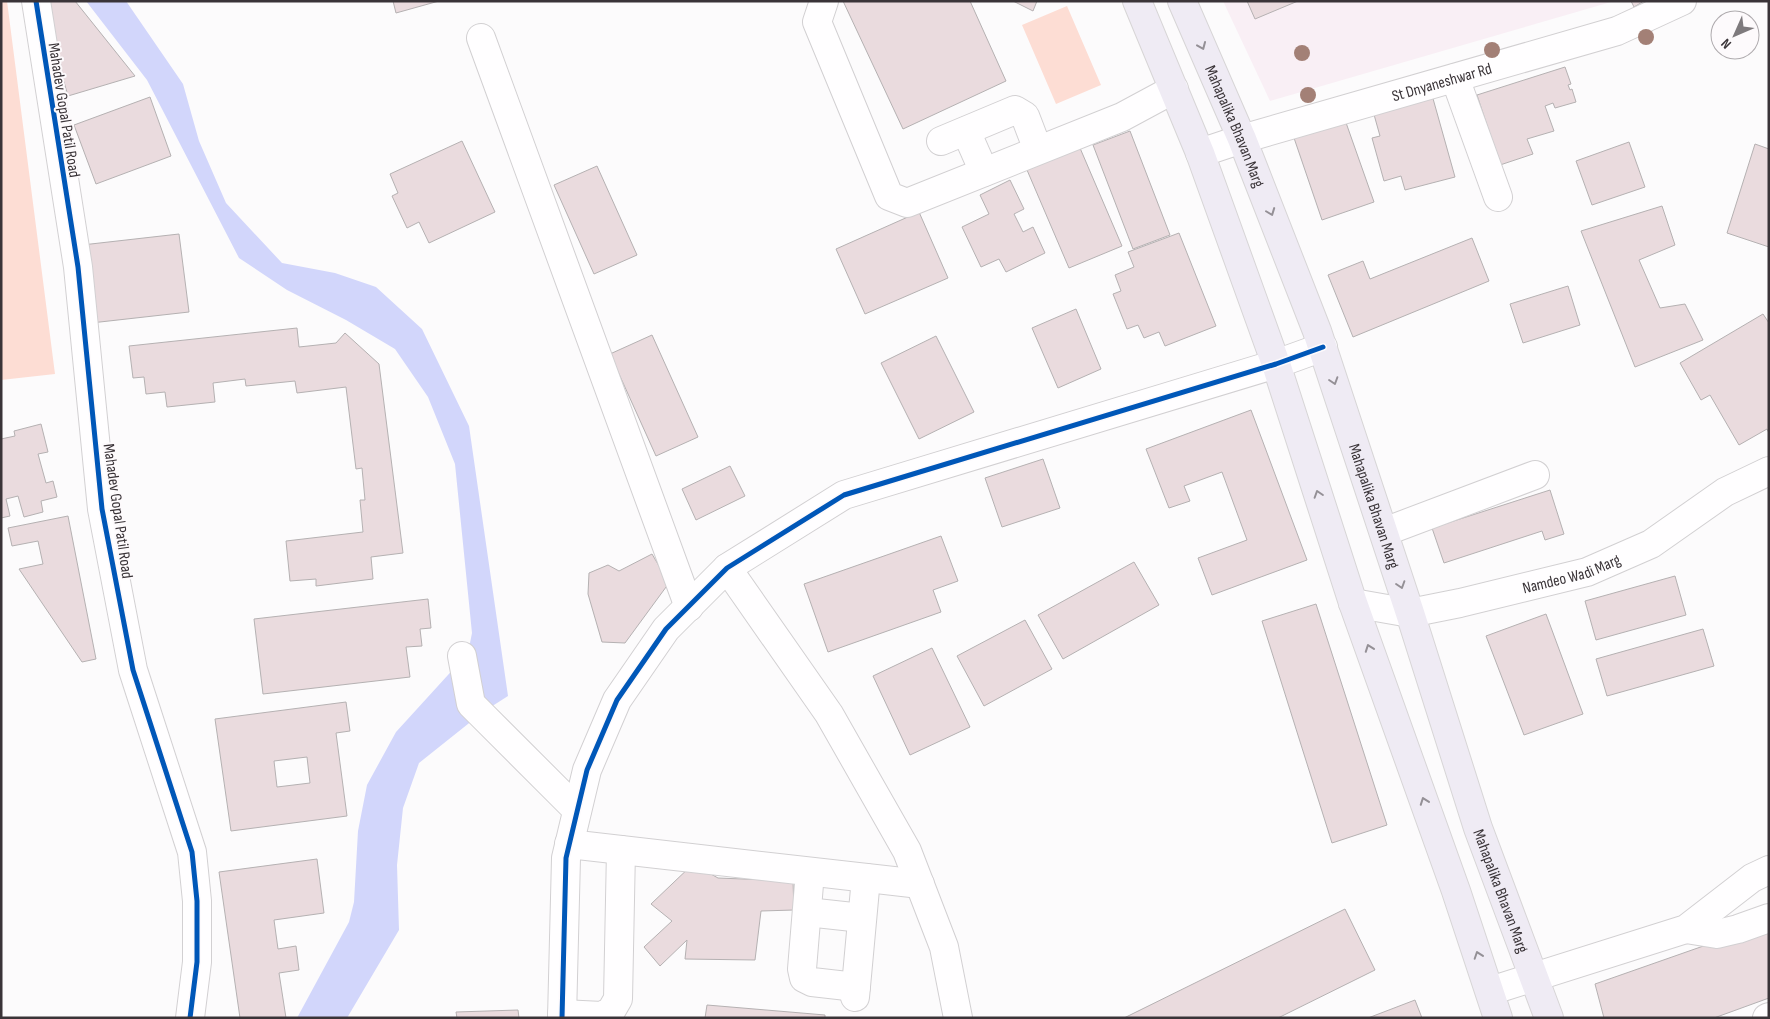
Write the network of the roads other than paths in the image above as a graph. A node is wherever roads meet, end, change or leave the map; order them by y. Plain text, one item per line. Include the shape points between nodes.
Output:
1 (36, 1) edge
2 (824, 1) edge
3 (1138, 1) edge
4 (1182, 1) edge
5 (1682, 1) edge
6 (482, 38) dead end
7 (1455, 78) junction
8 (1174, 89) junction
9 (966, 130) junction
10 (1242, 139) junction
11 (941, 141) dead end
12 (1038, 150) junction
13 (1200, 152) junction
14 (984, 172) junction
15 (1498, 197) dead end
16 (1323, 347) junction
17 (1276, 364) junction
18 (1769, 471) edge
19 (1534, 475) dead end
20 (1384, 532) junction
21 (727, 568) junction
22 (1353, 603) junction
23 (689, 606) junction
24 (1410, 613) junction
25 (462, 656) dead end
26 (577, 810) junction
27 (569, 844) junction
28 (620, 850) junction
29 (1769, 870) edge
30 (810, 872) junction
31 (1494, 873) junction
32 (866, 878) junction
33 (920, 884) junction
34 (1456, 891) junction
35 (807, 912) junction
36 (862, 918) junction
37 (1769, 918) edge
38 (1686, 929) junction
39 (1533, 978) junction
40 (1490, 991) junction
41 (562, 1016) edge
42 (190, 1018) edge
43 (958, 1018) edge
44 (1498, 1018) edge
45 (1549, 1018) edge

1 - 42 street, Mahadev Gopal Patil Road via 78,267 102,509 133,670 192,852 197,901 197,962
2 - 14 street via 817,22 889,196 907,203
3 - 8 main road
4 -> 10 main road, Mahapalika Bhavan Marg
5 - 7 street, St Dnyaneshwar Rd via 1617,31
6 - 23 street
7 - 10 street, St Dnyaneshwar Rd
7 - 15 street
8 - 12 street via 1122,117
8 - 13 main road
9 - 11 street
9 - 12 street via 1015,110 1025,116
9 - 14 street
10 - 13 street, St Dnyaneshwar Rd
10 -> 16 main road, Mahapalika Bhavan Marg
12 - 14 street
13 - 17 main road
16 - 17 street
16 -> 20 main road, Mahapalika Bhavan Marg
17 - 21 street via 844,495
22 -> 17 main road
18 - 24 street, Namdeo Wadi Marg via 1725,492 1651,544 1587,572
19 - 20 street
20 -> 24 main road, Mahapalika Bhavan Marg
21 - 23 street
21 - 33 street via 829,714 907,851
22 - 24 street, Namdeo Wadi Marg
34 -> 22 main road
23 - 26 street via 666,629 617,700 587,770
24 - 31 main road, Mahapalika Bhavan Marg
25 - 26 street via 471,704
26 - 27 street
27 - 28 street
27 - 41 street
28 - 30 street
28 - 41 street via 618,999 611,1011 602,1016
29 - 38 street via 1752,878
30 - 32 street
30 - 35 street
31 - 34 main road
31 - 39 main road, Mahapalika Bhavan Marg
32 - 33 street
32 - 36 street
33 - 43 street via 944,947
40 -> 34 main road
35 - 36 street
35 - 36 street via 804,978 855,992
37 - 38 street via 1717,934
38 - 39 street
39 - 40 street
39 - 45 main road, Mahapalika Bhavan Marg
40 - 44 main road

